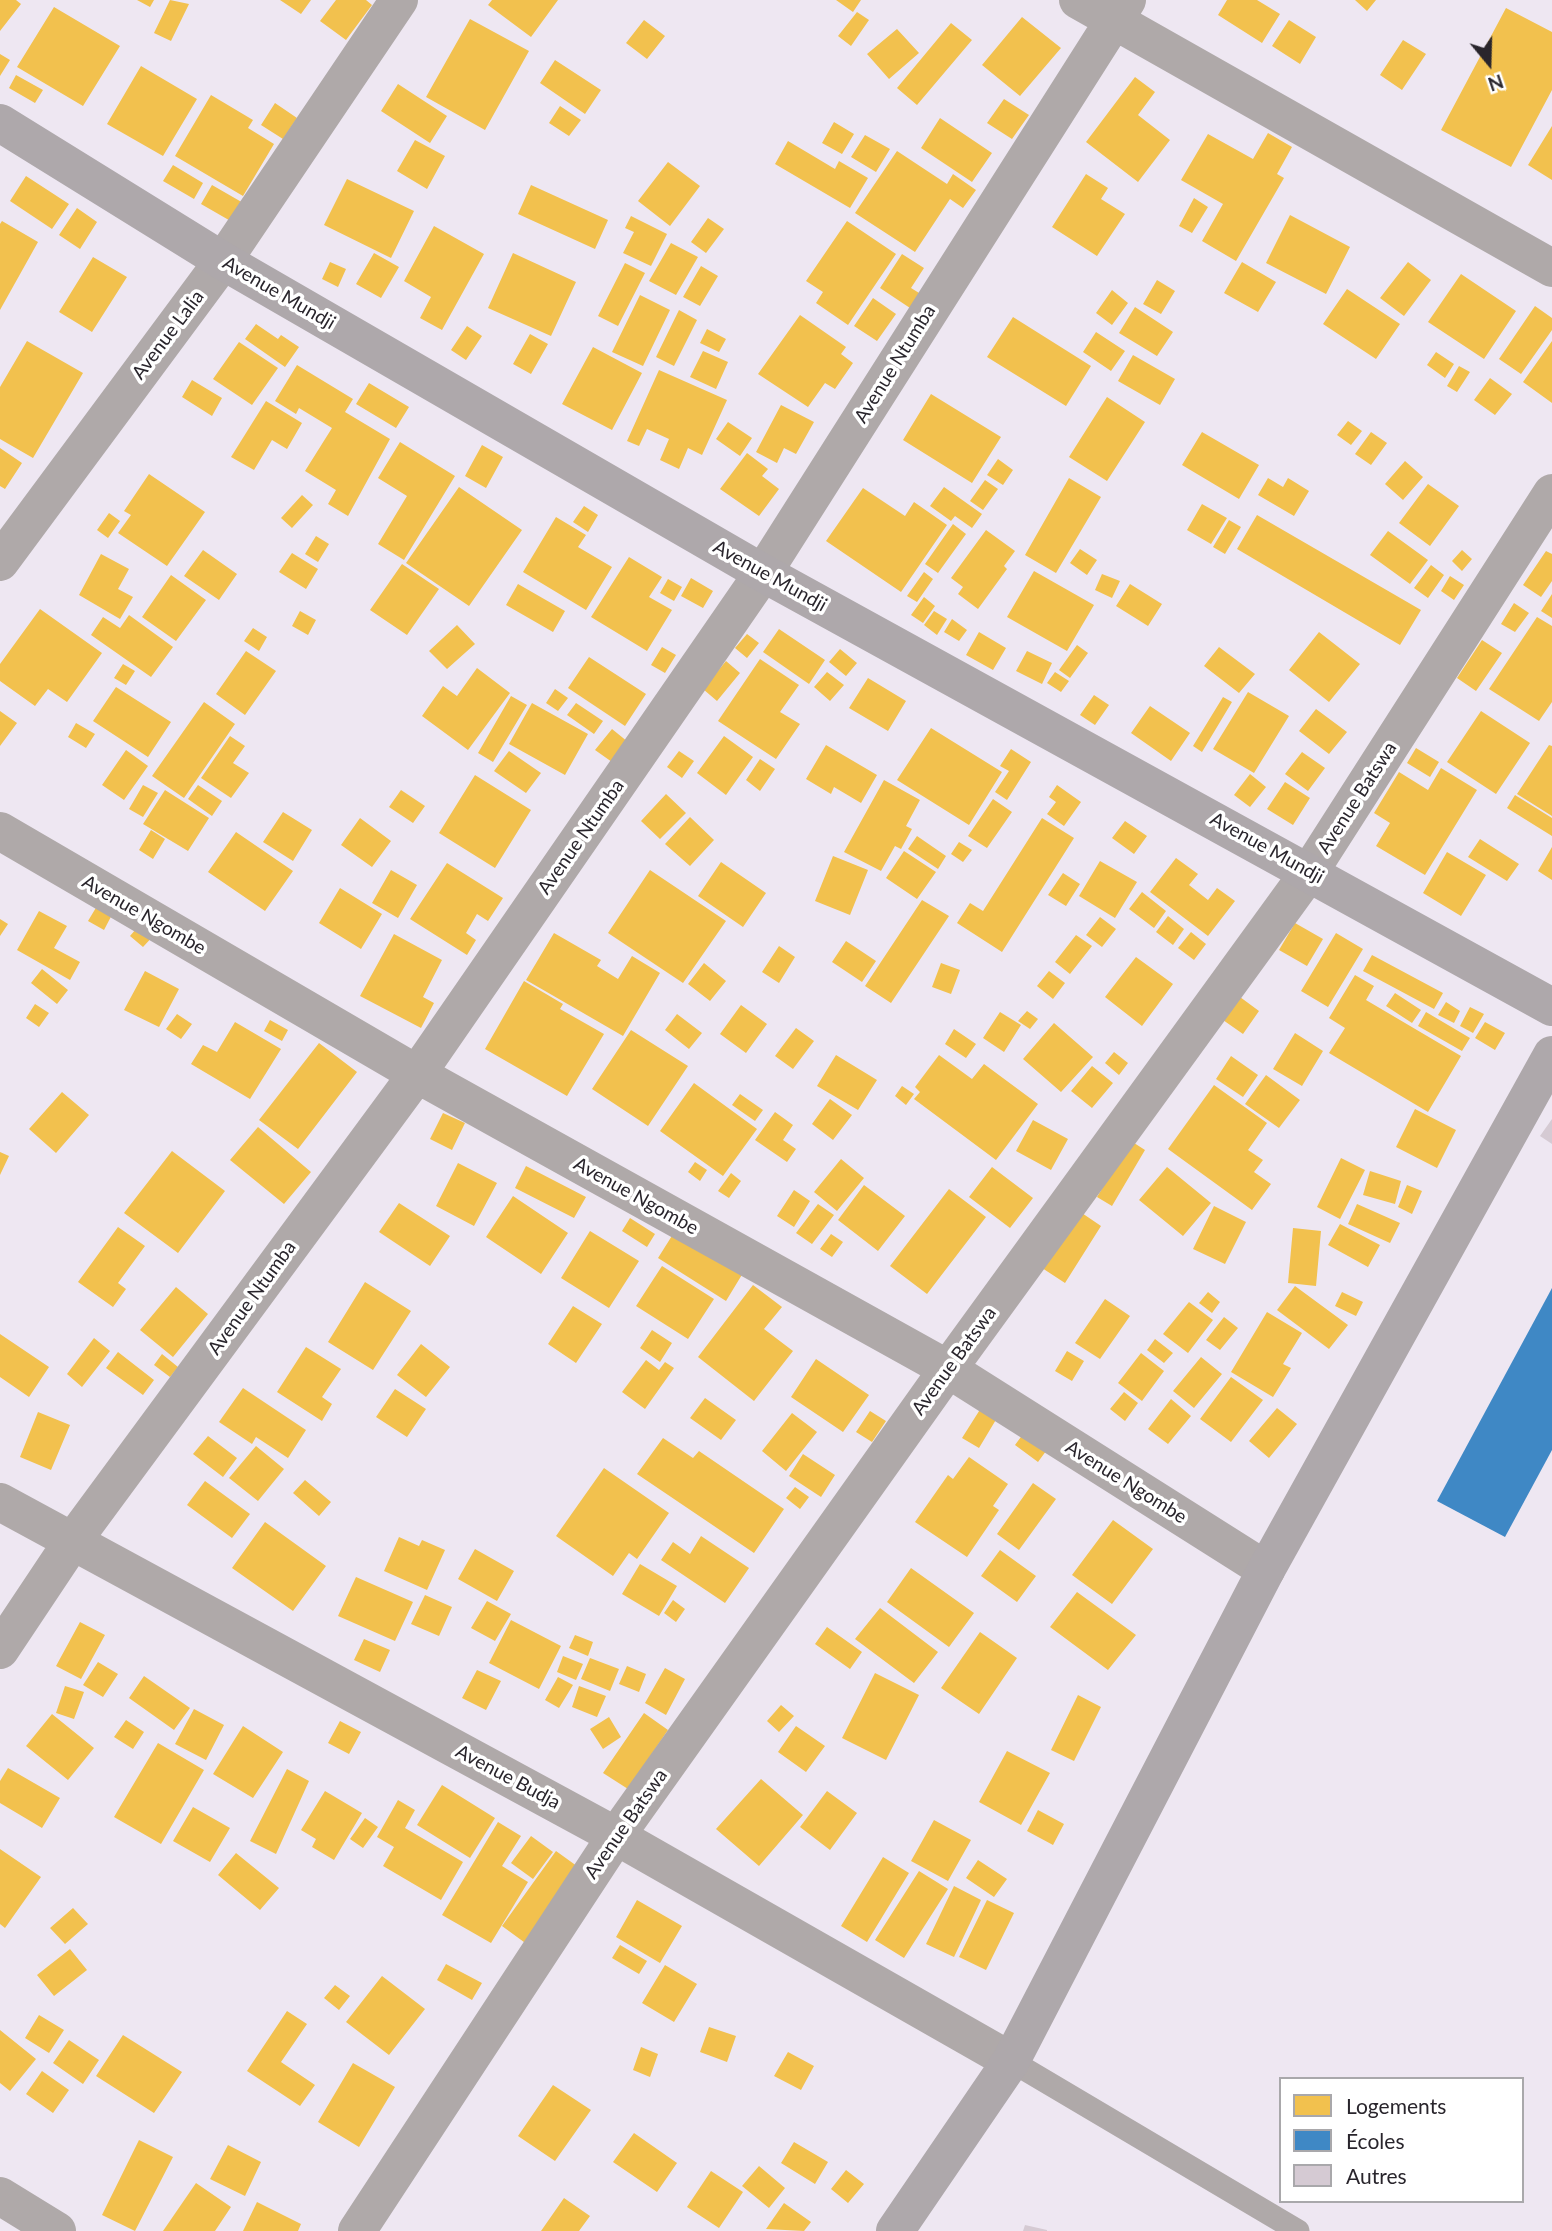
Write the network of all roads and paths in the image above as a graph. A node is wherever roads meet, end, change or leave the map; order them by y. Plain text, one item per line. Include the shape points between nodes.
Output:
1 (399, 0) edge
2 (1079, 0) edge
3 (1120, 10) edge
4 (0, 123) edge
5 (223, 261) junction
6 (1552, 268) edge
7 (1552, 493) edge
8 (0, 562) edge
9 (763, 573) junction
10 (0, 831) edge
11 (1310, 871) junction
12 (1552, 1007) edge
13 (1552, 1055) edge
14 (417, 1074) junction
15 (948, 1370) junction
16 (0, 1502) edge
17 (72, 1542) junction
18 (1266, 1570) junction
19 (0, 1650) edge
20 (616, 1836) junction
21 (1011, 2061) junction
22 (0, 2196) edge
23 (57, 2231) edge
24 (357, 2231) edge
25 (895, 2231) edge
26 (1298, 2231) edge

1 - 5 street, Avenue Lalia
2 - 3 street
3 - 6 street
3 - 9 street, Avenue Ntumba
4 - 5 street, Avenue Mundji
5 - 8 street, Avenue Lalia
5 - 9 street, Avenue Mundji
7 - 11 street, Avenue Batswa
9 - 11 street, Avenue Mundji
9 - 14 street, Avenue Ntumba
10 - 14 street, Avenue Ngombe
11 - 12 street, Avenue Mundji
11 - 15 street, Avenue Batswa
13 - 18 street
14 - 15 street, Avenue Ngombe
14 - 17 street, Avenue Ntumba
15 - 18 street, Avenue Ngombe
15 - 20 street, Avenue Batswa
16 - 17 street, Avenue Budja
17 - 19 street, Avenue Ntumba
17 - 20 street, Avenue Budja
18 - 21 street
20 - 21 street, Avenue Budja
20 - 24 street, Avenue Batswa
21 - 25 street
21 - 26 lane
22 - 23 street

